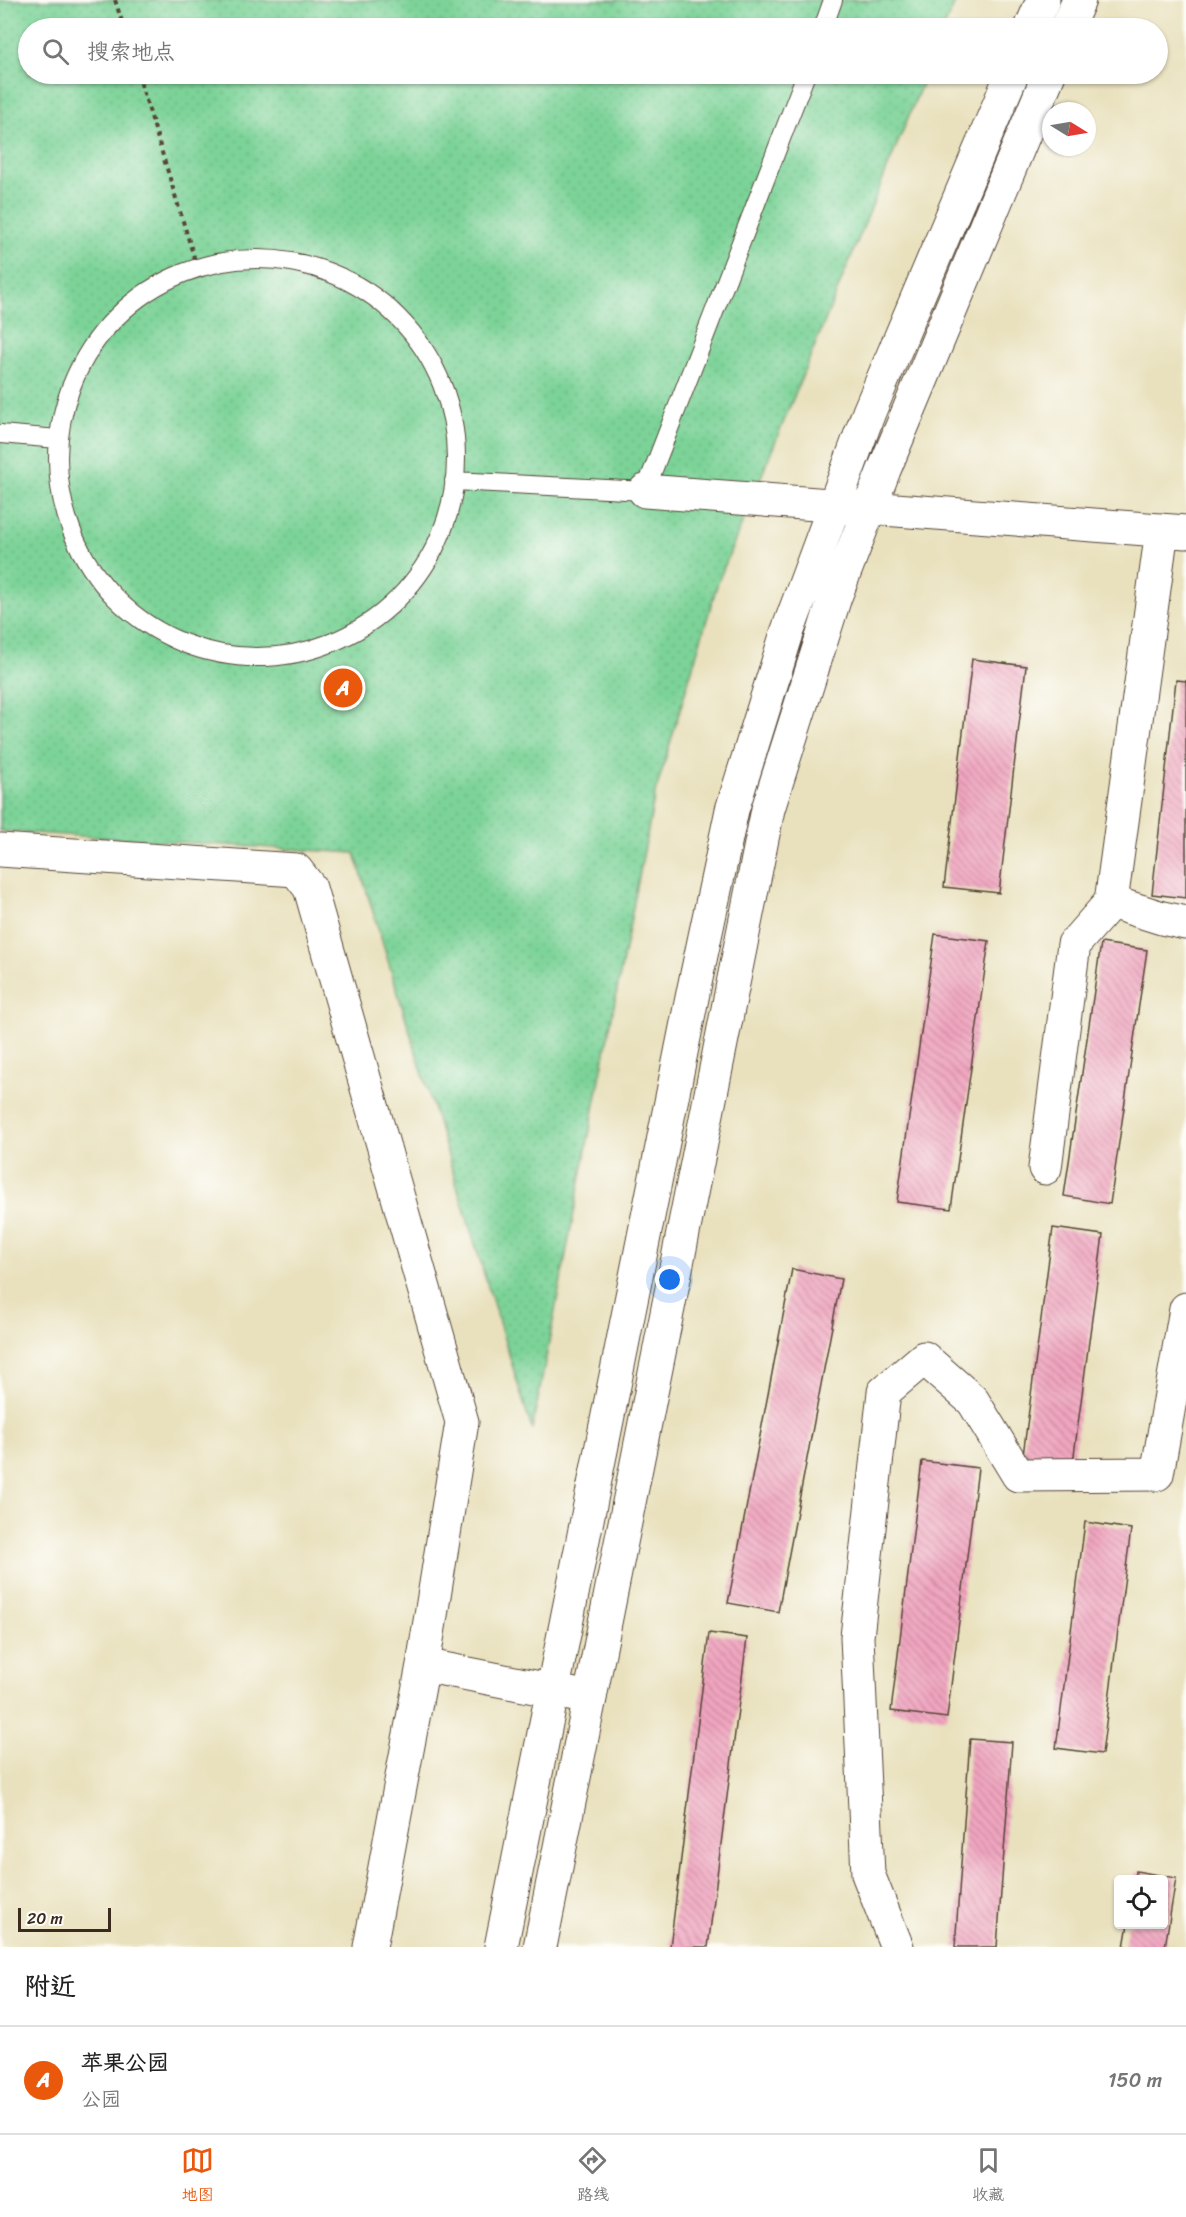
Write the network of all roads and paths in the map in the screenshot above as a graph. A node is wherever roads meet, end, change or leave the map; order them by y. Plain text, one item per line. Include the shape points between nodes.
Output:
1 (116, 0) edge
2 (833, 0) edge
3 (1043, 0) edge
4 (1079, 0) edge
5 (121, 18) edge
6 (827, 18) edge
7 (1035, 18) edge
8 (1071, 18) edge
9 (141, 84) edge
10 (802, 84) edge
11 (1008, 84) edge
12 (1044, 84) edge
13 (197, 267) junction
14 (0, 434) edge
15 (58, 439) junction
16 (454, 481) junction
17 (645, 491) junction
18 (835, 505) junction
19 (870, 508) junction
20 (1174, 531) edge
21 (0, 850) edge
22 (1111, 902) junction
23 (1186, 923) edge
24 (1045, 1168) dead end
25 (1186, 1309) edge
26 (423, 1665) junction
27 (552, 1690) junction
28 (590, 1698) junction
29 (370, 1947) edge
30 (501, 1947) edge
31 (540, 1947) edge
32 (897, 1947) edge

1 - 5 path
2 - 6 lane
3 - 7 main road
4 - 8 main road
9 - 13 path
10 - 17 lane
11 - 18 main road via 869,412
12 - 19 main road
13 - 15 lane via 144,292 102,332 72,382
13 - 16 lane via 254,258 312,265 366,289 409,328 441,377 457,441
14 - 15 lane
15 - 16 lane via 62,505 88,567 117,600 132,616 190,648 256,660 321,649 380,618 425,569 452,508
16 - 17 lane
17 - 18 main road
18 - 19 main road
18 - 27 main road via 788,633 732,810
19 - 20 main road
19 - 28 main road via 836,597 768,809
20 - 22 main road
21 - 26 main road via 296,870 310,888 462,1422
22 - 23 main road
22 - 24 main road via 1074,945
25 - 32 main road via 1158,1473 1018,1475 973,1401 924,1358 884,1392 857,1637 868,1874
26 - 27 main road
26 - 29 main road
27 - 28 main road
27 - 30 main road
28 - 31 main road

